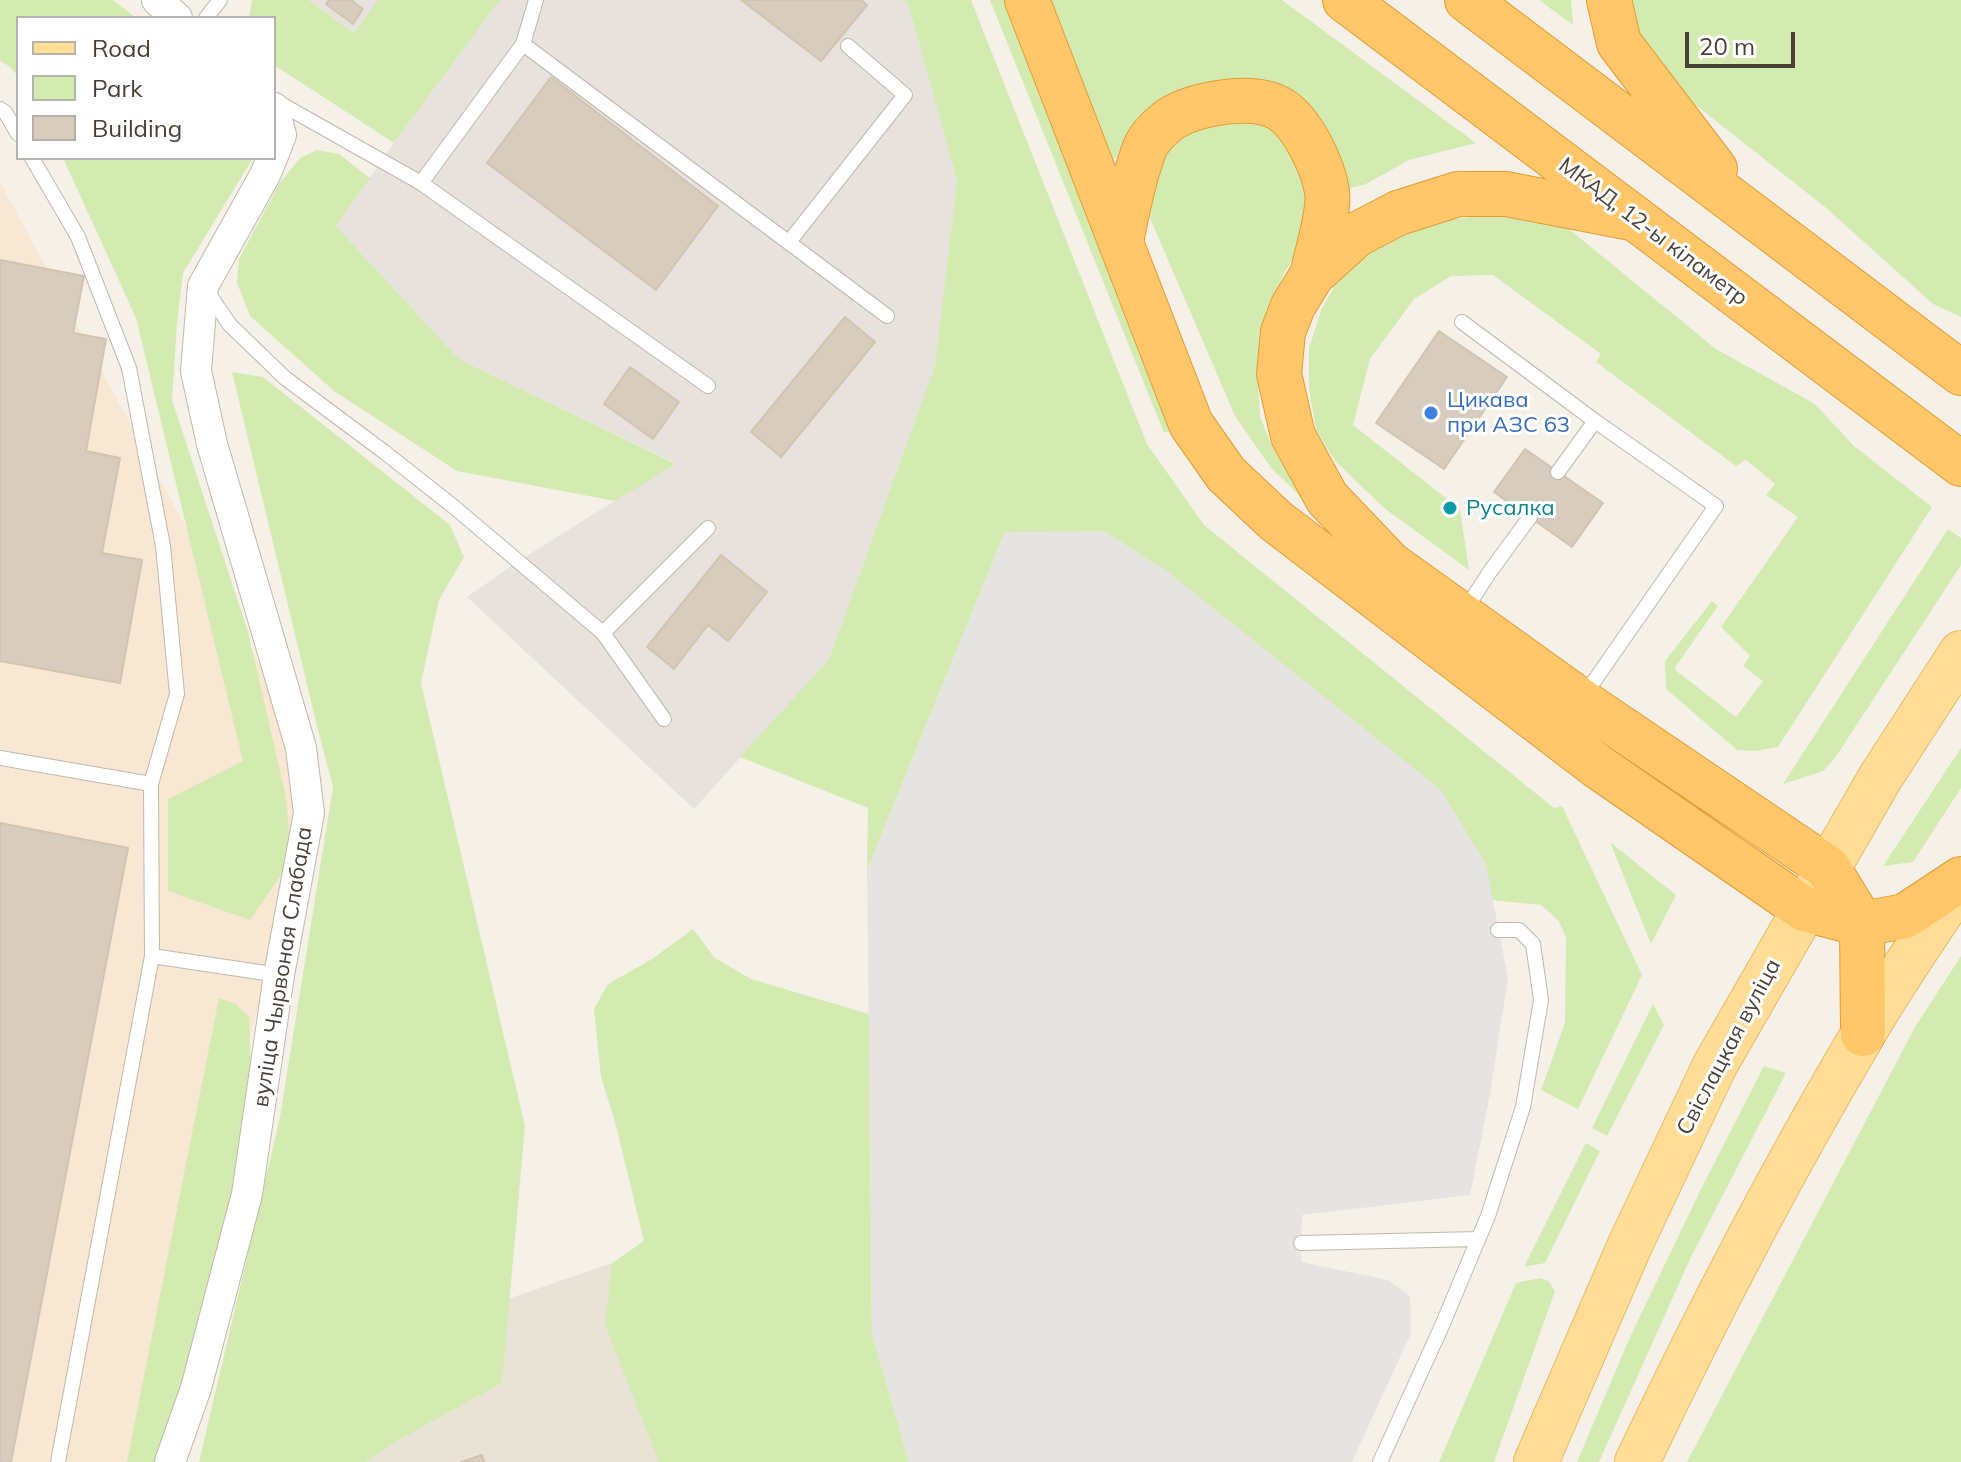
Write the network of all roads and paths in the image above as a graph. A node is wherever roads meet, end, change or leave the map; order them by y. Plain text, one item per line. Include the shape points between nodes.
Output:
1 (157, 0) edge
2 (220, 0) edge
3 (536, 0) edge
4 (1027, 0) edge
5 (1345, 0) edge
6 (1467, 0) edge
7 (1609, 0) edge
8 (175, 16) edge
9 (208, 16) edge
10 (523, 44) junction
11 (848, 46) dead end
12 (276, 101) edge
13 (0, 109) edge
14 (276, 116) edge
15 (16, 131) edge
16 (276, 148) edge
17 (33, 160) edge
18 (271, 160) edge
19 (421, 183) junction
20 (1748, 212) junction
21 (1636, 219) junction
22 (789, 242) junction
23 (1121, 242) junction
24 (1312, 275) junction
25 (203, 286) junction
26 (887, 316) dead end
27 (1462, 322) dead end
28 (1947, 362) edge
29 (708, 386) dead end
30 (1595, 421) junction
31 (1961, 464) edge
32 (1558, 472) dead end
33 (1530, 517) dead end
34 (708, 528) dead end
35 (1462, 616) junction
36 (603, 633) junction
37 (1961, 653) edge
38 (1581, 701) junction
39 (664, 719) dead end
40 (0, 758) edge
41 (151, 784) junction
42 (1828, 868) junction
43 (1961, 881) edge
44 (1804, 909) junction
45 (1862, 924) junction
46 (1498, 930) dead end
47 (152, 956) junction
48 (279, 975) junction
49 (1863, 1034) junction
50 (1478, 1239) junction
51 (1301, 1243) dead end
52 (58, 1462) edge
53 (170, 1462) edge
54 (1380, 1462) edge
55 (1536, 1462) edge
56 (1637, 1462) edge

1 - 8 street
2 - 9 lane
3 - 10 lane
4 - 23 highway
5 - 21 highway, МКАД, 12-ы кіламетр
6 - 20 highway
7 - 20 highway via 1619,43
10 - 19 lane
10 - 22 lane
11 - 22 lane via 905,95
12 - 19 lane
13 - 15 lane
14 - 16 street, вуліца Чырвоная Слабада via 281,135
17 - 41 lane via 78,237 129,368 163,546 177,694
18 - 25 street, вуліца Чырвоная Слабада
19 - 29 lane
20 - 28 highway
21 - 24 highway via 1506,194 1458,194 1398,213 1356,235
21 - 31 highway, МКАД, 12-ы кіламетр
22 - 26 lane
23 - 24 highway via 1146,144 1172,117 1247,100 1277,107 1291,117 1320,169 1326,211
23 - 44 highway via 1191,424 1226,474 1276,521 1597,766
24 - 35 highway via 1283,332 1279,374 1293,436 1327,498 1390,564
25 - 36 lane via 230,325 285,378 454,507
25 - 48 street, вуліца Чырвоная Слабада via 196,371 212,444 301,748 309,813
27 - 30 lane
30 - 32 lane
30 - 38 lane via 1716,506
33 - 35 lane
34 - 36 lane
35 - 38 highway
36 - 39 lane
37 - 42 main road, Свіслацкая вуліца
38 - 42 highway
40 - 41 lane
41 - 47 lane
42 - 44 main road, Свіслацкая вуліца
42 - 45 highway
43 - 45 highway via 1905,916
43 - 49 main road
44 - 45 highway
44 - 55 main road, Свіслацкая вуліца via 1715,1065
45 - 49 highway
46 - 50 lane via 1519,930 1533,944 1541,1000 1523,1107
47 - 48 lane
47 - 52 lane
48 - 53 street, вуліца Чырвоная Слабада via 247,1194 196,1388
49 - 56 main road via 1785,1169
50 - 51 lane
50 - 54 lane

